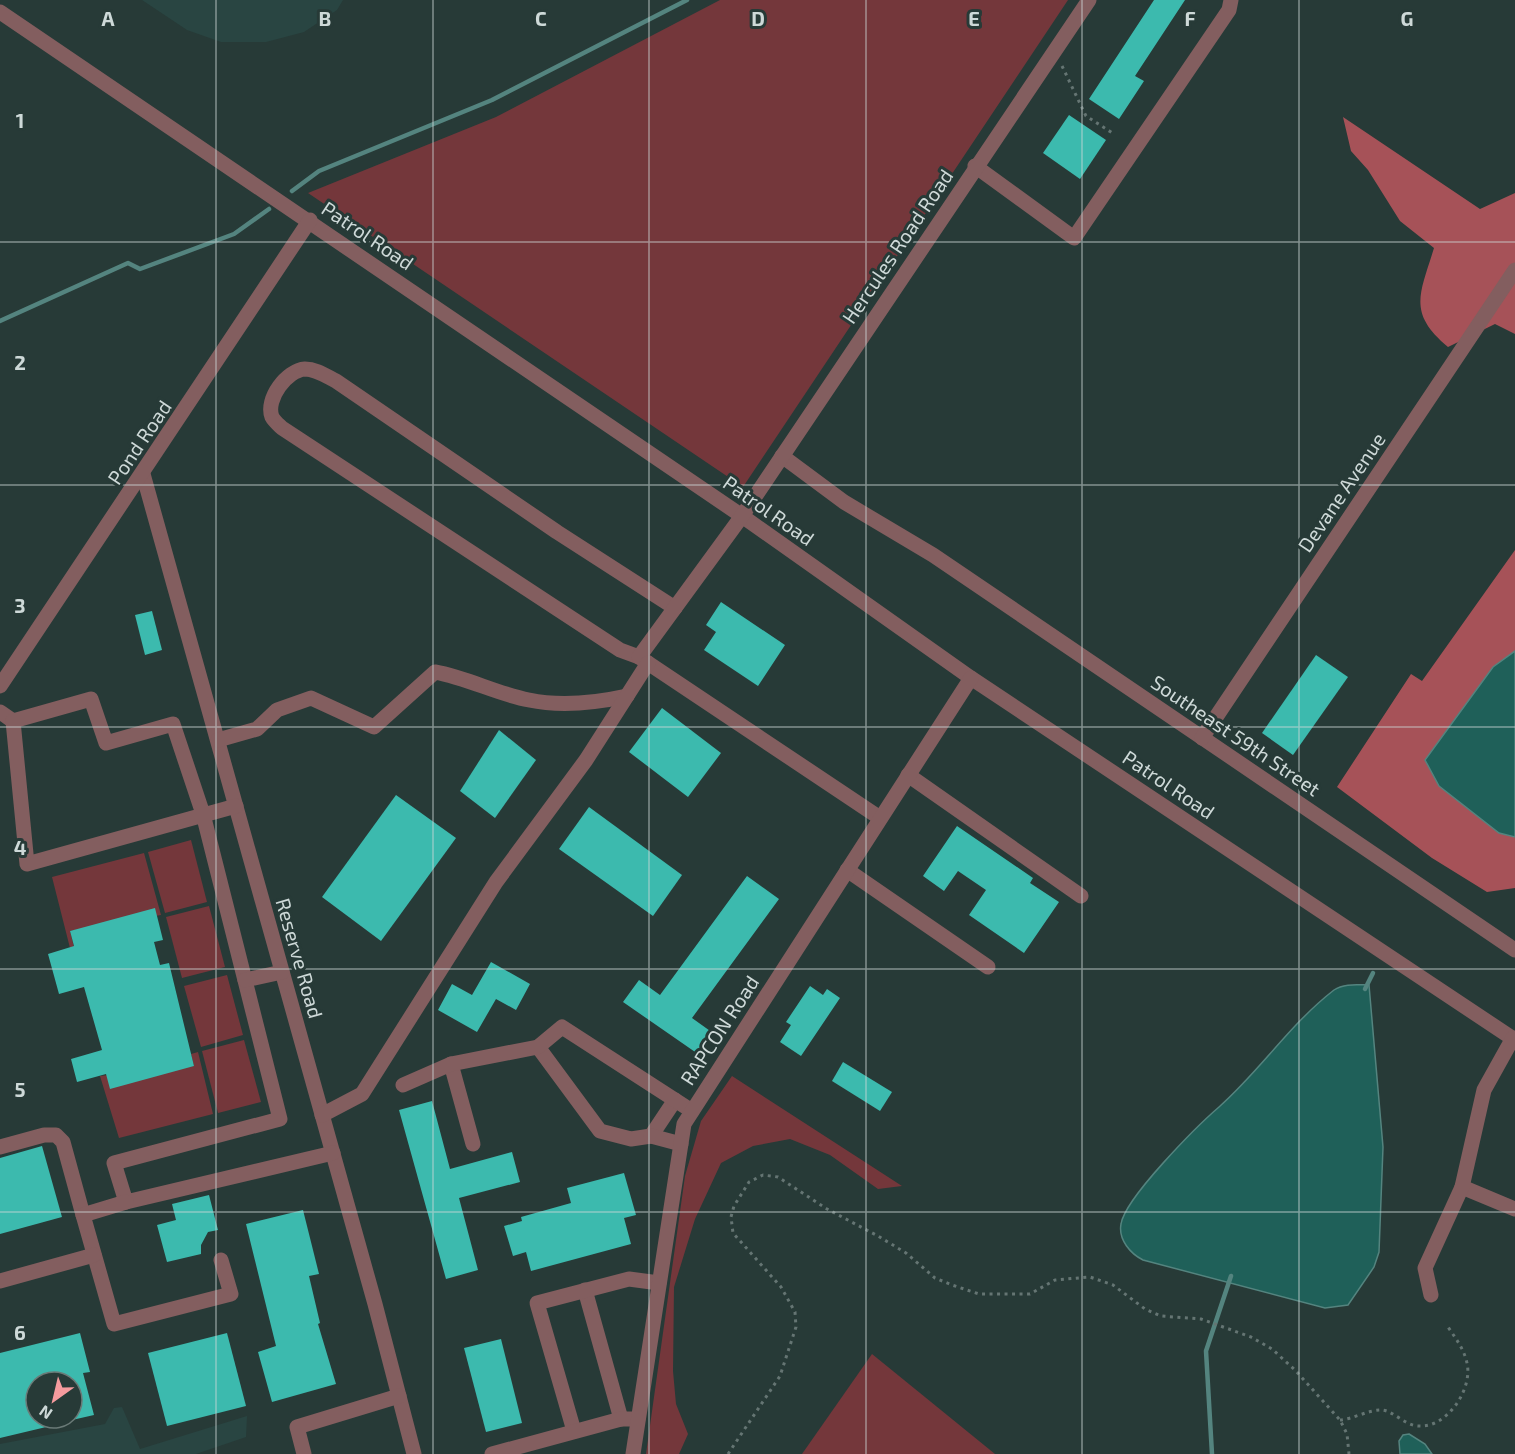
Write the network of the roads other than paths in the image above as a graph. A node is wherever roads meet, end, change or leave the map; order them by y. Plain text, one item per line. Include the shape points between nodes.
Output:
1 (1089, 0) edge
2 (1230, 0) edge
3 (0, 12) edge
4 (975, 166) junction
5 (310, 220) junction
6 (1515, 270) edge
7 (783, 456) junction
8 (143, 474) junction
9 (742, 516) junction
10 (675, 608) junction
11 (643, 660) junction
12 (971, 678) junction
13 (0, 686) edge
14 (627, 696) junction
15 (6, 716) edge
16 (1202, 738) junction
17 (218, 740) junction
18 (908, 776) junction
19 (236, 806) junction
20 (203, 814) junction
21 (880, 818) junction
22 (847, 870) junction
23 (1081, 896) dead end
24 (1515, 950) edge
25 (988, 967) dead end
26 (282, 972) junction
27 (245, 980) junction
28 (1514, 1039) edge
29 (538, 1047) junction
30 (451, 1064) junction
31 (403, 1085) dead end
32 (675, 1100) junction
33 (692, 1111) junction
34 (322, 1115) junction
35 (651, 1136) junction
36 (474, 1144) dead end
37 (681, 1144) junction
38 (0, 1147) edge
39 (333, 1153) junction
40 (1462, 1187) junction
41 (126, 1202) junction
42 (1515, 1209) edge
43 (83, 1215) junction
44 (94, 1255) junction
45 (221, 1260) dead end
46 (0, 1281) edge
47 (659, 1283) junction
48 (585, 1290) junction
49 (1431, 1295) dead end
50 (399, 1396) junction
51 (621, 1419) junction
52 (638, 1419) junction
53 (574, 1431) junction
54 (529, 1449) edge
55 (304, 1454) edge
56 (414, 1454) edge
57 (492, 1454) edge
58 (633, 1454) edge

1 - 4 street, Hercules Road Road
2 - 4 street via 1229,10 1074,238
3 - 5 street, Patrol Road
4 - 7 street, Hercules Road Road
5 - 8 street, Pond Road
5 - 9 street, Patrol Road
6 - 16 street, Devane Avenue
7 - 9 street, Hercules Road Road
7 - 16 street, Southeast 59th Street via 843,502 933,555
8 - 13 street, Pond Road
8 - 17 street, Reserve Road
9 - 10 street, Hercules Road Road
9 - 12 street, Patrol Road
10 - 11 street, Hercules Road Road
10 - 11 street via 336,381 305,369 283,383 271,405 272,417 282,428 620,650
11 - 14 street, Hercules Road Road
11 - 21 street
12 - 18 street, RAPCON Road
12 - 28 street, Patrol Road
14 - 17 street via 591,704 529,700 435,672 374,727 311,698 277,711 257,729
14 - 34 street, Hercules Road Road via 496,882 362,1094
15 - 20 street via 91,699 106,743 173,724
15 - 20 street via 27,864
16 - 24 street, Southeast 59th Street
17 - 19 street, Reserve Road
18 - 21 street, RAPCON Road
18 - 23 street
19 - 20 street
19 - 26 street, Reserve Road
20 - 27 street
21 - 22 street, RAPCON Road
22 - 25 street
22 - 33 street, RAPCON Road
26 - 27 street
26 - 34 street, Reserve Road
27 - 41 street via 280,1119 114,1163
28 - 40 street via 1484,1090
29 - 30 street
29 - 32 street via 562,1027
29 - 35 street via 600,1131 631,1139
30 - 31 street
30 - 36 street
32 - 33 street
32 - 35 street
33 - 37 street, RAPCON Road via 684,1124
34 - 39 street, Reserve Road
35 - 37 street
37 - 47 street, RAPCON Road
38 - 43 street via 56,1135 63,1142
39 - 41 street
39 - 50 street, Reserve Road
40 - 42 street
40 - 49 street via 1425,1268
41 - 43 street
43 - 44 street
44 - 45 street via 114,1324 231,1294
44 - 46 street
47 - 48 street via 629,1279
47 - 52 street, RAPCON Road
48 - 51 street
48 - 53 street via 537,1303
50 - 55 street via 297,1427
50 - 56 street, Reserve Road
51 - 52 street
51 - 53 street
52 - 58 street, RAPCON Road
53 - 54 street
54 - 57 street

